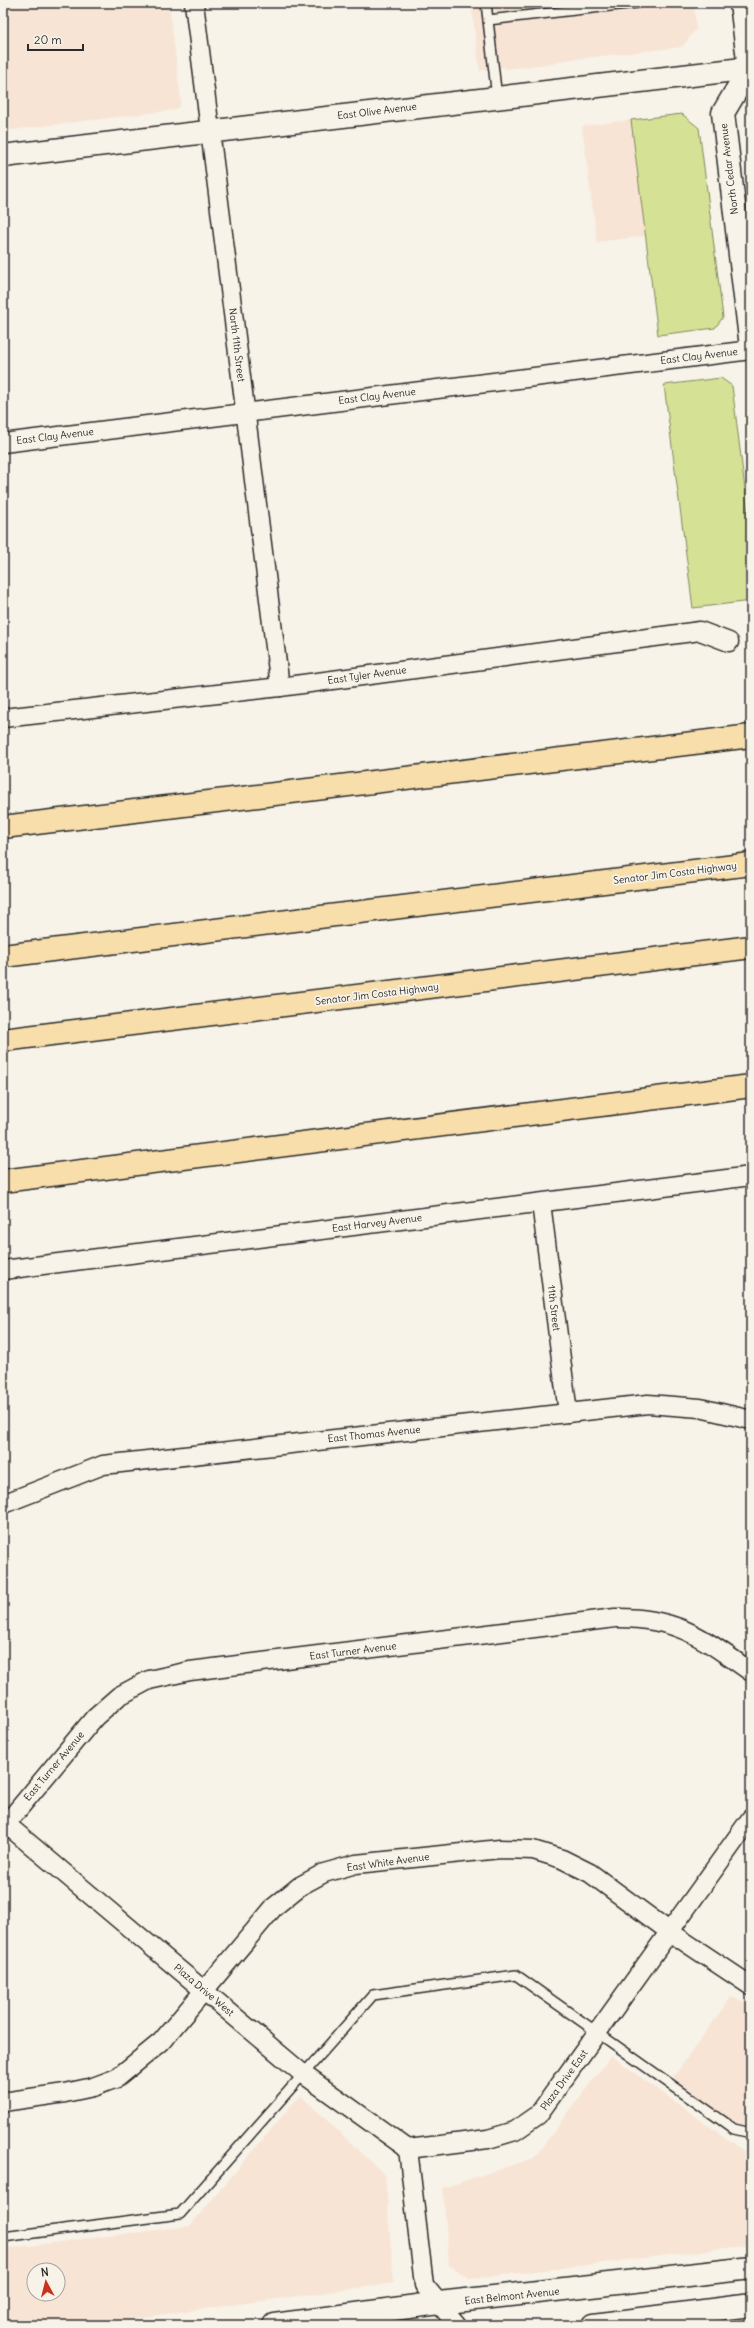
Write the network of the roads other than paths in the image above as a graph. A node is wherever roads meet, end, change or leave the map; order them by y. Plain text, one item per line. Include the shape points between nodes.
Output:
1 (194, 3) edge
2 (486, 3) edge
3 (637, 3) edge
4 (741, 3) edge
5 (488, 20) junction
6 (750, 70) edge
7 (497, 98) junction
8 (210, 130) junction
9 (3, 156) edge
10 (751, 347) edge
11 (751, 350) edge
12 (246, 413) junction
13 (3, 443) edge
14 (729, 642) dead end
15 (280, 687) junction
16 (3, 718) edge
17 (751, 736) edge
18 (216, 801) junction
19 (3, 817) edge
20 (3, 827) edge
21 (751, 864) edge
22 (231, 928) junction
23 (3, 944) edge
24 (751, 948) edge
25 (3, 956) edge
26 (3, 1040) edge
27 (751, 1086) edge
28 (751, 1176) edge
29 (3, 1181) edge
30 (541, 1203) junction
31 (3, 1270) edge
32 (568, 1413) junction
33 (751, 1420) edge
34 (3, 1504) edge
35 (751, 1672) edge
36 (751, 1818) edge
37 (4, 1824) edge
38 (670, 1932) junction
39 (751, 1986) edge
40 (204, 1989) junction
41 (598, 2033) junction
42 (303, 2074) junction
43 (3, 2102) edge
44 (751, 2133) edge
45 (408, 2149) junction
46 (3, 2237) edge
47 (751, 2268) edge
48 (439, 2303) junction
49 (751, 2305) edge
50 (274, 2325) edge
51 (457, 2325) edge
52 (594, 2325) edge

1 - 8 street, North 11th Street
2 - 5 lane
3 - 5 lane
4 - 6 main road
5 - 7 lane
6 - 7 main road, East Olive Avenue
6 - 10 main road, North Cedar Avenue via 723,113
7 - 8 main road, East Olive Avenue
8 - 9 main road, East Olive Avenue
8 - 12 street, North 11th Street
11 - 12 street, East Clay Avenue
12 - 13 street, East Clay Avenue
12 - 15 street, North 11th Street
14 - 15 street, East Tyler Avenue via 700,631
15 - 16 street, East Tyler Avenue
17 - 18 highway
18 - 19 highway
18 - 20 highway
21 - 22 highway, Senator Jim Costa Highway
22 - 23 highway
22 - 25 highway, Senator Jim Costa Highway
24 - 26 highway, Senator Jim Costa Highway
27 - 29 highway
28 - 30 street, East Harvey Avenue
30 - 31 street, East Harvey Avenue
30 - 32 street, 11th Street
32 - 33 street, East Thomas Avenue via 648,1404 700,1408
32 - 34 street, East Thomas Avenue via 103,1465
35 - 37 street, East Turner Avenue via 690,1631 663,1622 636,1618 607,1619 190,1671 149,1680 119,1696 100,1712
36 - 38 street, Plaza Drive East
37 - 40 street, Plaza Drive West
38 - 39 street, East White Avenue
38 - 40 street, East White Avenue via 590,1873 562,1859 533,1850 500,1848 356,1864 324,1873 300,1886 274,1907
38 - 41 street, Plaza Drive East
40 - 42 street, Plaza Drive West
40 - 43 street, East White Avenue via 161,2042 116,2078 93,2087 65,2093
41 - 42 lane via 516,1975 388,1992 373,1995
41 - 44 lane via 734,2129
41 - 45 street, Plaza Drive East via 538,2115 515,2131 488,2139
42 - 45 street, Plaza Drive West
42 - 46 lane via 180,2214
45 - 48 street via 424,2285
47 - 48 main road, East Belmont Avenue
48 - 50 main road, East Belmont Avenue
48 - 51 street
49 - 52 main road

